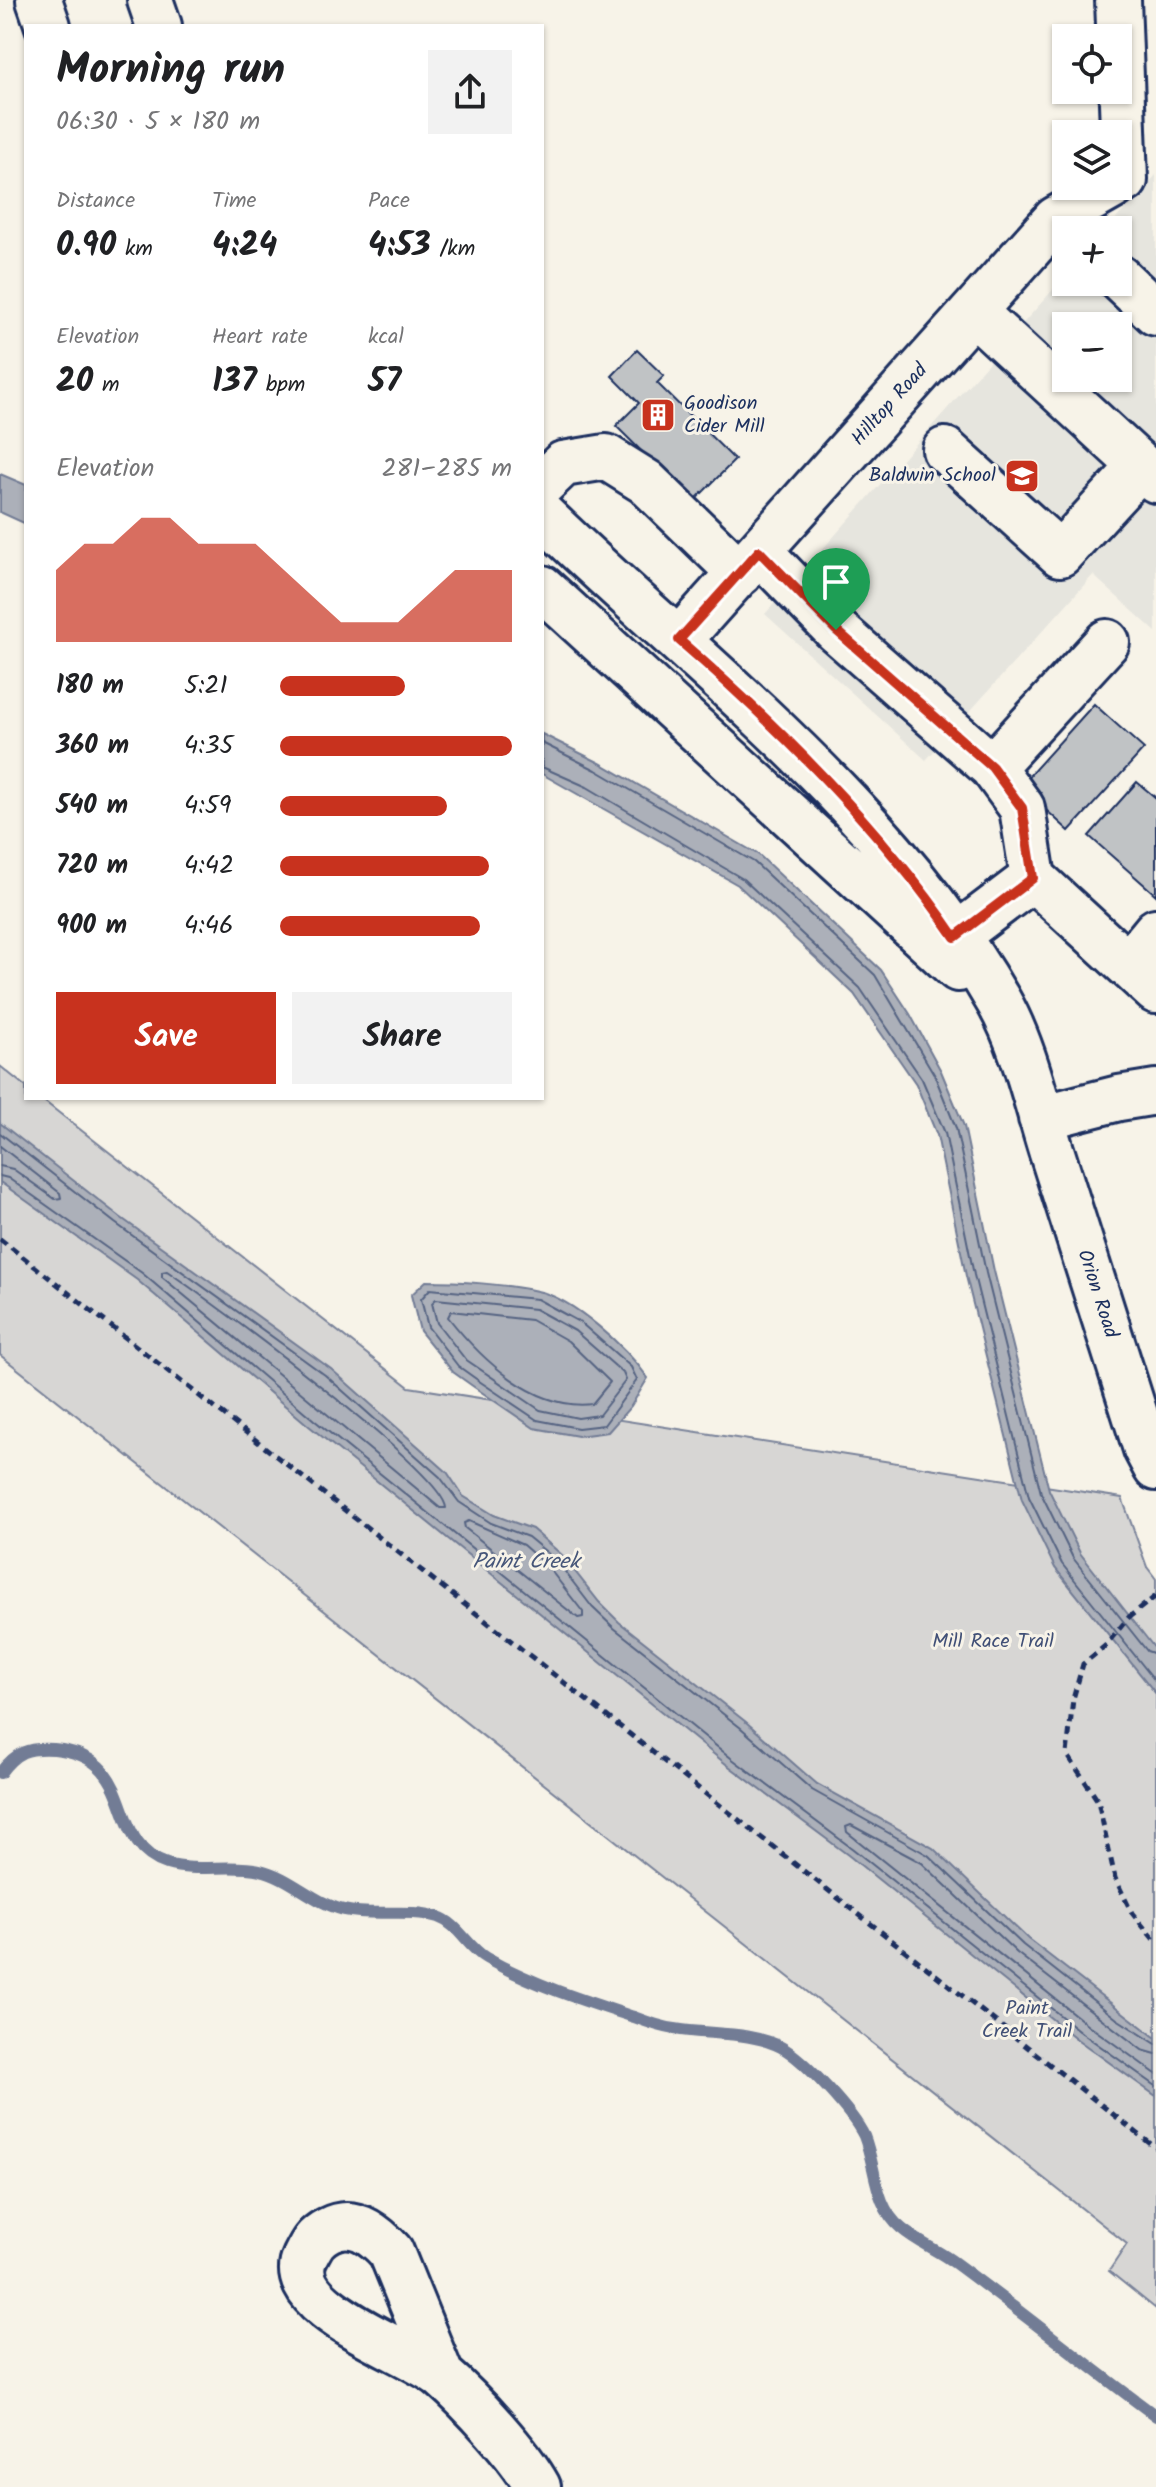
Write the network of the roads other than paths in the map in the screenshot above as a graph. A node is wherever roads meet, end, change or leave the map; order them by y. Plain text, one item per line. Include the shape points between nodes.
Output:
1 (39, 0) edge
2 (150, 0) edge
3 (1118, 0) edge
4 (47, 24) edge
5 (158, 24) edge
6 (1125, 120) edge
7 (1100, 200) edge
8 (1076, 216) edge
9 (1052, 235) edge
10 (1132, 290) edge
11 (974, 312) junction
12 (1156, 313) edge
13 (945, 450) dead end
14 (1148, 473) edge
15 (544, 482) edge
16 (544, 517) edge
17 (750, 562) junction
18 (544, 590) edge
19 (679, 640) junction
20 (1107, 642) dead end
21 (992, 767) junction
22 (1033, 878) junction
23 (1156, 931) edge
24 (955, 937) junction
25 (1142, 978) edge
26 (1000, 1004) junction
27 (1156, 1092) edge
28 (1041, 1118) junction
29 (1156, 1468) edge
30 (441, 2375) dead end
31 (538, 2487) edge

1 - 4 street
2 - 5 street
3 - 6 street, Hilltop Road
7 - 8 street, Hilltop Road
9 - 11 street, Hilltop Road
10 - 12 street
11 - 14 street
11 - 17 street, Hilltop Road
13 - 14 street via 1060,554
15 - 17 street via 563,464 606,457
16 - 19 street, Orion Road
17 - 19 street, Hilltop Road
17 - 21 street
18 - 26 street
19 - 24 street, Orion Road via 862,820 917,881
20 - 21 street
21 - 22 street via 1022,808
22 - 24 street
22 - 25 street
23 - 25 street
24 - 26 street, Orion Road
26 - 28 street, Orion Road
27 - 28 street
28 - 29 street, Orion Road
30 - 31 street via 527,2466

